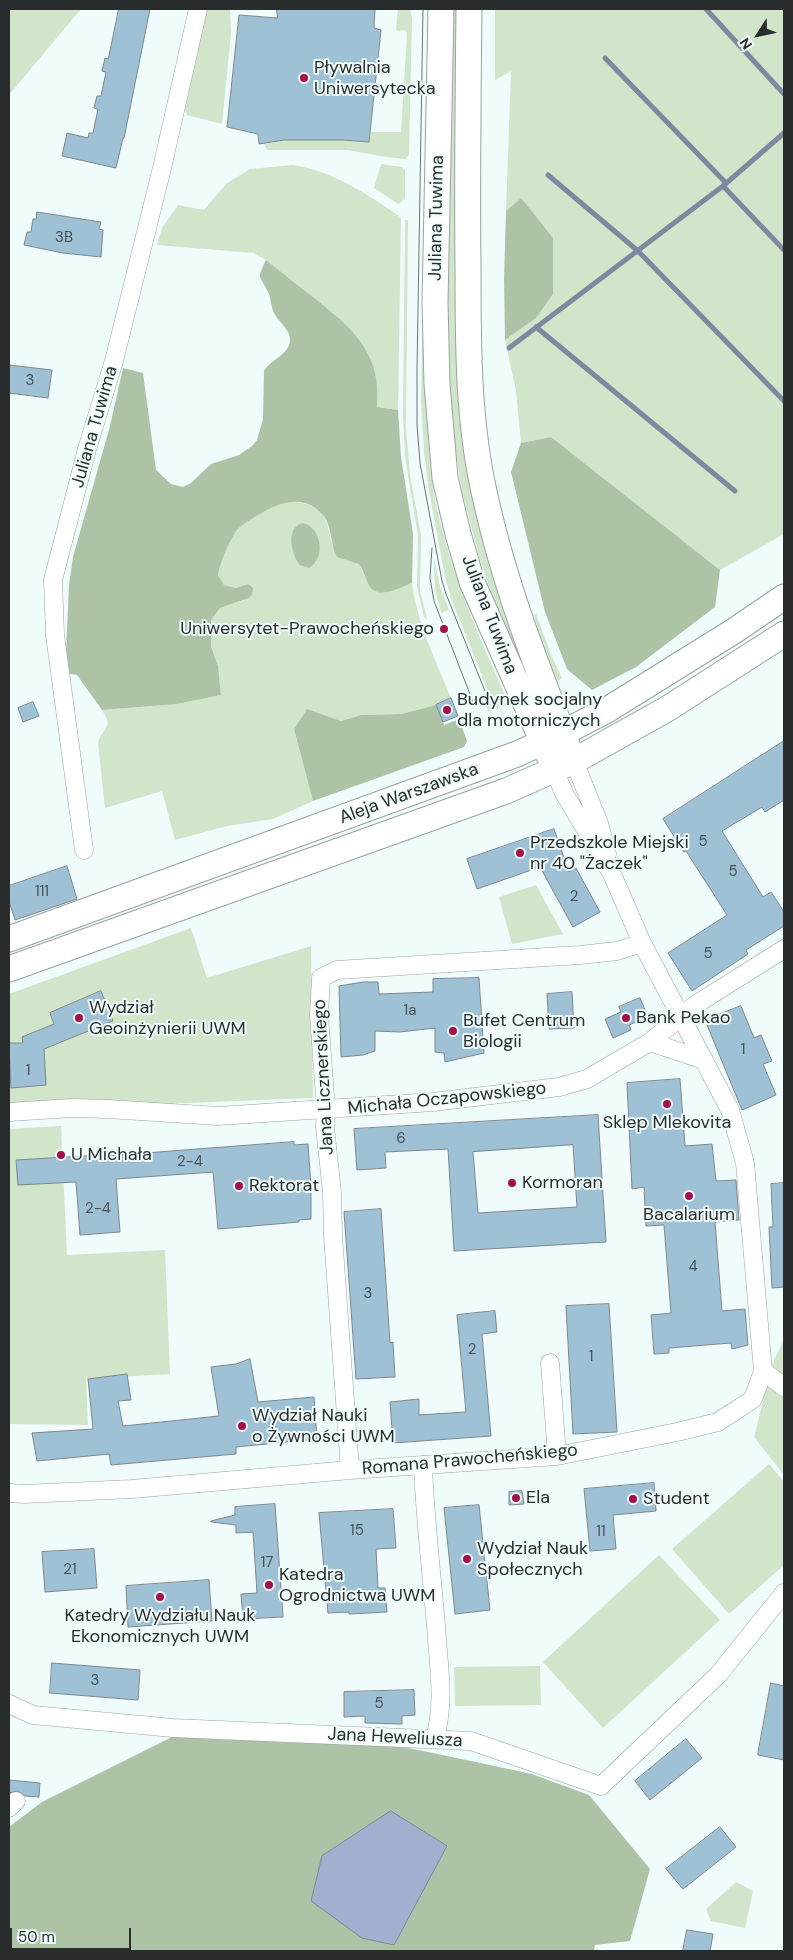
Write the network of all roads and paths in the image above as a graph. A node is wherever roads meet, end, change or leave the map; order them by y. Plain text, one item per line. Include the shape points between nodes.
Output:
1 (198, 9) edge
2 (440, 9) edge
3 (469, 9) edge
4 (784, 597) edge
5 (784, 634) edge
6 (550, 700) junction
7 (528, 711) junction
8 (586, 721) junction
9 (553, 738) junction
10 (517, 754) junction
11 (564, 766) junction
12 (84, 850) dead end
13 (9, 938) edge
14 (642, 943) junction
15 (784, 949) edge
16 (9, 969) edge
17 (681, 1016) junction
18 (650, 1042) junction
19 (704, 1060) junction
20 (326, 1110) junction
21 (9, 1112) edge
22 (550, 1363) dead end
23 (763, 1372) junction
24 (784, 1387) edge
25 (557, 1456) junction
26 (423, 1465) junction
27 (350, 1470) junction
28 (9, 1493) edge
29 (784, 1593) edge
30 (9, 1704) edge
31 (435, 1738) junction

1 - 12 street, Juliana Tuwima via 114,362 87,449 53,580 55,636
2 - 7 main road, Juliana Tuwima via 435,302 437,393 445,478 472,582
3 - 6 main road, Juliana Tuwima via 468,306 470,390 476,443 484,495 514,603
4 - 8 main road, Aleja Warszawska via 670,672
5 - 11 main road, Aleja Warszawska via 667,709
6 - 8 main road
6 - 9 main road, Juliana Tuwima
7 - 9 main road, Juliana Tuwima
7 - 10 main road
8 - 9 main road, Aleja Warszawska
9 - 10 main road, Aleja Warszawska
9 - 11 main road, Juliana Tuwima
10 - 13 main road, Aleja Warszawska
11 - 14 street, Romana Prawocheńskiego via 599,823 612,874
11 - 16 main road, Aleja Warszawska via 506,790
14 - 17 street, Romana Prawocheńskiego
14 - 20 street, Jana Licznerskiego via 617,951 580,955 338,970 321,978 319,1015
15 - 17 street, Michała Oczapowskiego
17 - 18 street, Michała Oczapowskiego
17 - 19 street, Romana Prawocheńskiego
18 - 19 street
18 - 20 street, Michała Oczapowskiego via 587,1080 560,1087 434,1102
19 - 23 street, Romana Prawocheńskiego via 730,1110 745,1163
20 - 21 street, Michała Oczapowskiego via 218,1116 81,1108
20 - 27 street, Jana Licznerskiego
22 - 25 street
23 - 24 street
23 - 25 street, Romana Prawocheńskiego via 753,1399 718,1422
25 - 26 street, Romana Prawocheńskiego
26 - 27 street, Romana Prawocheńskiego
26 - 31 street via 441,1688 442,1711
27 - 28 street, Romana Prawocheńskiego via 142,1488
29 - 31 street, Jana Heweliusza via 718,1675 601,1786 472,1741
30 - 31 street, Jana Heweliusza via 33,1715 173,1728

